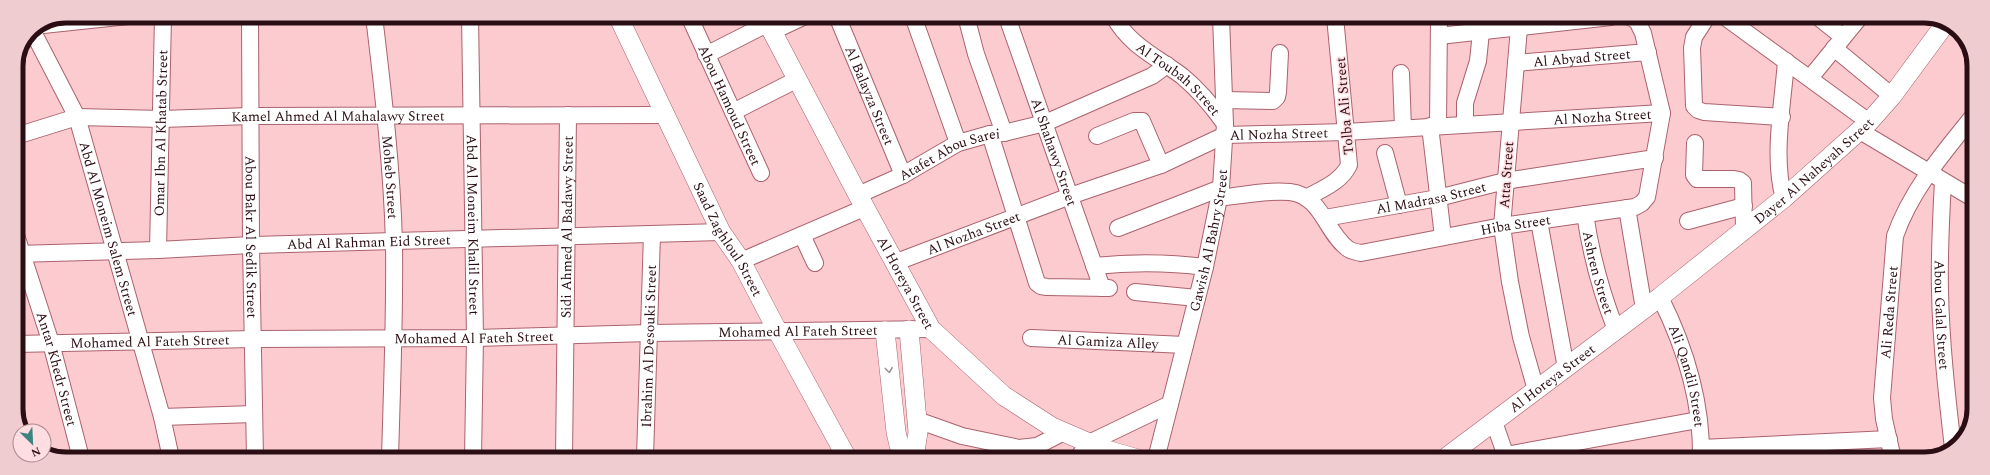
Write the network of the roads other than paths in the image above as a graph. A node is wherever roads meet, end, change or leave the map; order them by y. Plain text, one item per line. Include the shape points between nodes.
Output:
1 (163, 23) edge
2 (250, 23) edge
3 (375, 23) edge
4 (470, 23) edge
5 (621, 23) edge
6 (692, 23) edge
7 (840, 23) edge
8 (915, 23) edge
9 (968, 23) edge
10 (1009, 23) edge
11 (1117, 23) edge
12 (1220, 23) edge
13 (1336, 23) edge
14 (1439, 23) edge
15 (1561, 23) edge
16 (1638, 23) edge
17 (1703, 23) edge
18 (1733, 23) edge
19 (1823, 23) edge
20 (1855, 23) edge
21 (767, 24) edge
22 (1943, 27) edge
23 (1519, 28) junction
24 (1481, 32) junction
25 (1439, 36) junction
26 (35, 37) edge
27 (1839, 43) junction
28 (1648, 52) junction
29 (1280, 53) dead end
30 (706, 55) junction
31 (1786, 61) junction
32 (1516, 64) junction
33 (1167, 65) junction
34 (1401, 73) dead end
35 (1810, 78) junction
36 (796, 80) junction
37 (1892, 96) junction
38 (1224, 100) junction
39 (733, 112) junction
40 (1662, 113) junction
41 (568, 115) junction
42 (664, 115) junction
43 (250, 116) junction
44 (386, 116) junction
45 (77, 117) junction
46 (472, 117) junction
47 (1782, 117) junction
48 (162, 119) junction
49 (1511, 121) junction
50 (1045, 123) junction
51 (1967, 123) edge
52 (1465, 124) junction
53 (1434, 126) junction
54 (1864, 127) junction
55 (1403, 128) junction
56 (1225, 130) junction
57 (1346, 132) junction
58 (997, 133) junction
59 (23, 134) edge
60 (1097, 136) dead end
61 (958, 143) junction
62 (1695, 144) dead end
63 (1385, 153) dead end
64 (1654, 158) junction
65 (1161, 164) junction
66 (1928, 172) junction
67 (761, 173) dead end
68 (903, 175) junction
69 (1505, 181) junction
70 (1944, 181) junction
71 (1220, 193) junction
72 (1967, 195) edge
73 (1070, 196) junction
74 (1306, 198) junction
75 (1438, 198) junction
76 (1784, 198) junction
77 (861, 202) junction
78 (1399, 205) junction
79 (1744, 206) junction
80 (1627, 208) junction
81 (1585, 214) junction
82 (1016, 216) junction
83 (1325, 218) junction
84 (1539, 221) junction
85 (1688, 221) dead end
86 (1502, 226) junction
87 (1118, 228) dead end
88 (1744, 229) junction
89 (721, 232) junction
90 (652, 234) junction
91 (802, 235) junction
92 (568, 237) junction
93 (1443, 237) junction
94 (474, 240) junction
95 (394, 242) junction
96 (251, 245) junction
97 (158, 250) junction
98 (116, 251) junction
99 (23, 254) edge
100 (741, 261) junction
101 (815, 263) dead end
102 (894, 263) junction
103 (23, 265) edge
104 (1094, 266) junction
105 (1205, 267) junction
106 (1135, 292) dead end
107 (1660, 297) junction
108 (1197, 298) junction
109 (1644, 309) junction
110 (931, 329) junction
111 (909, 330) junction
112 (1616, 330) junction
113 (885, 331) junction
114 (778, 332) junction
115 (650, 333) junction
116 (566, 336) junction
117 (394, 338) junction
118 (475, 338) junction
119 (1031, 338) dead end
120 (253, 339) junction
121 (140, 342) junction
122 (51, 343) junction
123 (23, 344) edge
124 (1185, 345) junction
125 (1566, 368) junction
126 (1536, 390) junction
127 (1170, 404) junction
128 (254, 414) junction
129 (162, 417) junction
130 (917, 420) junction
131 (1698, 420) junction
132 (1494, 422) junction
133 (1064, 432) junction
134 (1889, 439) junction
135 (1952, 441) edge
136 (1045, 442) junction
137 (1089, 443) junction
138 (79, 452) edge
139 (170, 452) edge
140 (255, 452) edge
141 (390, 452) edge
142 (473, 452) edge
143 (564, 452) edge
144 (645, 452) edge
145 (844, 452) edge
146 (903, 452) edge
147 (915, 452) edge
148 (1039, 452) edge
149 (1082, 452) edge
150 (1114, 452) edge
151 (1158, 452) edge
152 (1453, 452) edge
153 (1504, 452) edge
154 (1532, 452) edge
155 (1701, 452) edge
156 (1714, 452) edge
157 (1892, 452) edge

1 - 48 street, Omar Ibn Al Khatab Street
2 - 43 street, Abou Bakr Al Sedik Street
3 - 44 street, Moheb Street
4 - 46 street, Abd Al Moneim Khalil Street
5 - 42 street, Saad Zaghloul Street
6 - 30 street, Abou Hamoud Street
7 - 68 street, Al Balayza Street
8 - 61 street
9 - 58 street
10 - 50 street, Al Shahawy Street
11 - 33 street, Al Toubah Street via 1140,49
12 - 38 street, Gawish Al Bahry Street
13 - 57 street, Tolba Ali Street
14 - 25 street
15 - 23 street
16 - 28 street, Hiba Street
17 - 47 street via 1694,37 1692,48 1694,106 1704,112
18 - 31 street
19 - 27 street
20 - 27 street
21 - 30 street
21 - 36 street, Al Horeya Street
22 - 37 street, Dayer Al Naheyah Street
23 - 24 street
23 - 32 street, Atta Street
24 - 25 street
24 - 52 street via 1478,61 1465,103
25 - 53 street
26 - 45 street, Abd Al Moneim Salem Street
27 - 35 street
27 - 37 street
28 - 32 street, Al Abyad Street
28 - 40 street, Hiba Street
29 - 38 street via 1278,92 1273,101
30 - 39 street, Abou Hamoud Street
31 - 35 street
31 - 47 street
32 - 49 street, Atta Street
33 - 50 street, Atafet Abou Sarei via 1152,76
33 - 56 street, Al Toubah Street via 1199,92
34 - 55 street
35 - 54 street
36 - 39 street
36 - 77 street, Al Horeya Street
37 - 54 street, Dayer Al Naheyah Street
38 - 56 street, Gawish Al Bahry Street
39 - 67 street, Abou Hamoud Street
40 - 49 street, Al Nozha Street
40 - 64 street, Hiba Street
41 - 42 street, Kamel Ahmed Al Mahalawy Street
41 - 46 street, Kamel Ahmed Al Mahalawy Street
41 - 92 street, Sidi Ahmed Al Badawy Street
42 - 89 street, Saad Zaghloul Street
43 - 44 street, Kamel Ahmed Al Mahalawy Street
43 - 48 street, Kamel Ahmed Al Mahalawy Street
43 - 96 street, Abou Bakr Al Sedik Street
44 - 46 street, Kamel Ahmed Al Mahalawy Street
44 - 95 street, Moheb Street
45 - 48 street, Kamel Ahmed Al Mahalawy Street
45 - 59 street, Kamel Ahmed Al Mahalawy Street
45 - 98 street, Abd Al Moneim Salem Street
46 - 94 street, Abd Al Moneim Khalil Street
47 - 76 street via 1778,164
48 - 97 street, Omar Ibn Al Khatab Street
49 - 52 street, Al Nozha Street
49 - 69 street, Atta Street
50 - 58 street, Atafet Abou Sarei
50 - 73 street, Al Shahawy Street
51 - 66 street, Ali Reda Street
52 - 53 street, Al Nozha Street
53 - 55 street, Al Nozha Street
53 - 75 street
54 - 66 street
54 - 76 street, Dayer Al Naheyah Street
55 - 57 street, Al Nozha Street
56 - 57 street, Al Nozha Street
56 - 65 street, Al Nozha Street
56 - 71 street, Gawish Al Bahry Street
57 - 74 street, Tolba Ali Street via 1348,165 1345,173 1338,180
58 - 61 street, Atafet Abou Sarei
58 - 82 street
60 - 65 street via 1134,121 1142,121
61 - 68 street, Atafet Abou Sarei
62 - 79 street via 1695,178 1739,180 1742,183
63 - 78 street
64 - 69 street, Al Madrasa Street
64 - 80 street, Hiba Street via 1647,196 1639,205
65 - 73 street, Al Nozha Street
66 - 70 street
66 - 134 street, Ali Reda Street via 1895,236 1882,398
68 - 77 street, Atafet Abou Sarei
69 - 75 street, Al Madrasa Street
69 - 86 street, Atta Street
70 - 72 street
70 - 135 street, Abou Galal Street via 1940,234 1940,291
71 - 74 street, Hiba Street via 1291,192
71 - 87 street, Hiba Street
71 - 105 street, Gawish Al Bahry Street
73 - 82 street, Al Nozha Street
73 - 104 street, Al Shahawy Street
74 - 83 street, Hiba Street via 1317,206
75 - 78 street, Al Madrasa Street
75 - 93 street
76 - 88 street, Dayer Al Naheyah Street
77 - 91 street, Atafet Abou Sarei
77 - 102 street, Al Horeya Street
78 - 83 street, Al Madrasa Street
79 - 85 street
79 - 88 street
80 - 81 street, Hiba Street
80 - 109 street
81 - 84 street, Hiba Street
81 - 112 street, Ashren Street via 1591,254 1601,293
82 - 102 street, Al Nozha Street
82 - 104 street, Al Shahawy Street via 1037,283 1041,286 1106,288
83 - 93 street, Hiba Street via 1338,239 1348,249 1361,253
84 - 86 street, Hiba Street
84 - 125 street
86 - 93 street, Hiba Street
86 - 126 street, Atta Street via 1514,305
88 - 107 street, Dayer Al Naheyah Street
89 - 90 street, Abd Al Rahman Eid Street
89 - 100 street, Saad Zaghloul Street
90 - 92 street, Abd Al Rahman Eid Street
90 - 115 street, Ibrahim Al Desouki Street
91 - 100 street, Atafet Abou Sarei
91 - 101 street
92 - 94 street, Abd Al Rahman Eid Street
92 - 116 street, Sidi Ahmed Al Badawy Street
94 - 95 street, Abd Al Rahman Eid Street
94 - 118 street, Abd Al Moneim Khalil Street
95 - 96 street, Abd Al Rahman Eid Street
95 - 117 street, Moheb Street
96 - 97 street, Abd Al Rahman Eid Street
96 - 120 street, Abou Bakr Al Sedik Street
97 - 98 street, Abd Al Rahman Eid Street
98 - 99 street, Abd Al Rahman Eid Street
98 - 121 street, Abd Al Moneim Salem Street
100 - 114 street, Saad Zaghloul Street
102 - 110 street, Al Horeya Street
103 - 122 street, Antar Khedr Street
104 - 105 street via 1168,262
105 - 108 street, Gawish Al Bahry Street
106 - 108 street
107 - 109 street, Al Horeya Street
107 - 131 street, Ali Qandil Street via 1686,356
108 - 124 street, Gawish Al Bahry Street
109 - 112 street, Al Horeya Street
110 - 111 street, Mohamed Al Fateh Street
110 - 133 street, Al Horeya Street via 1004,396
111 - 113 street, Mohamed Al Fateh Street
111 - 130 street
112 - 125 street, Al Horeya Street
113 - 114 street, Mohamed Al Fateh Street
113 -> 146 street via 896,432
114 - 115 street, Mohamed Al Fateh Street
114 - 145 street, Saad Zaghloul Street
115 - 116 street, Mohamed Al Fateh Street
115 - 144 street, Ibrahim Al Desouki Street
116 - 118 street, Mohamed Al Fateh Street
116 - 143 street, Sidi Ahmed Al Badawy Street
117 - 118 street, Mohamed Al Fateh Street
117 - 120 street, Mohamed Al Fateh Street
117 - 141 street, Moheb Street
118 - 142 street, Abd Al Moneim Khalil Street
119 - 124 street, Al Gamiza Alley
120 - 121 street, Mohamed Al Fateh Street
120 - 128 street, Abou Bakr Al Sedik Street
121 - 122 street, Mohamed Al Fateh Street
121 - 129 street, Abd Al Moneim Salem Street
122 - 123 street, Mohamed Al Fateh Street
122 - 138 street, Antar Khedr Street
124 - 127 street, Gawish Al Bahry Street
125 - 126 street, Al Horeya Street
126 - 132 street, Al Horeya Street
127 - 137 street
127 - 151 street, Gawish Al Bahry Street
128 - 129 street
128 - 140 street, Abou Bakr Al Sedik Street
129 - 139 street, Abd Al Moneim Salem Street
130 - 136 street via 962,436 1020,448
130 - 147 street
131 - 154 street
131 - 155 street, Ali Qandil Street
132 - 152 street, Al Horeya Street
132 - 153 street
133 - 136 street
133 - 137 street, Al Horeya Street
134 - 156 street
134 - 157 street, Ali Reda Street
136 - 148 street
137 - 149 street
137 - 150 street, Al Horeya Street

